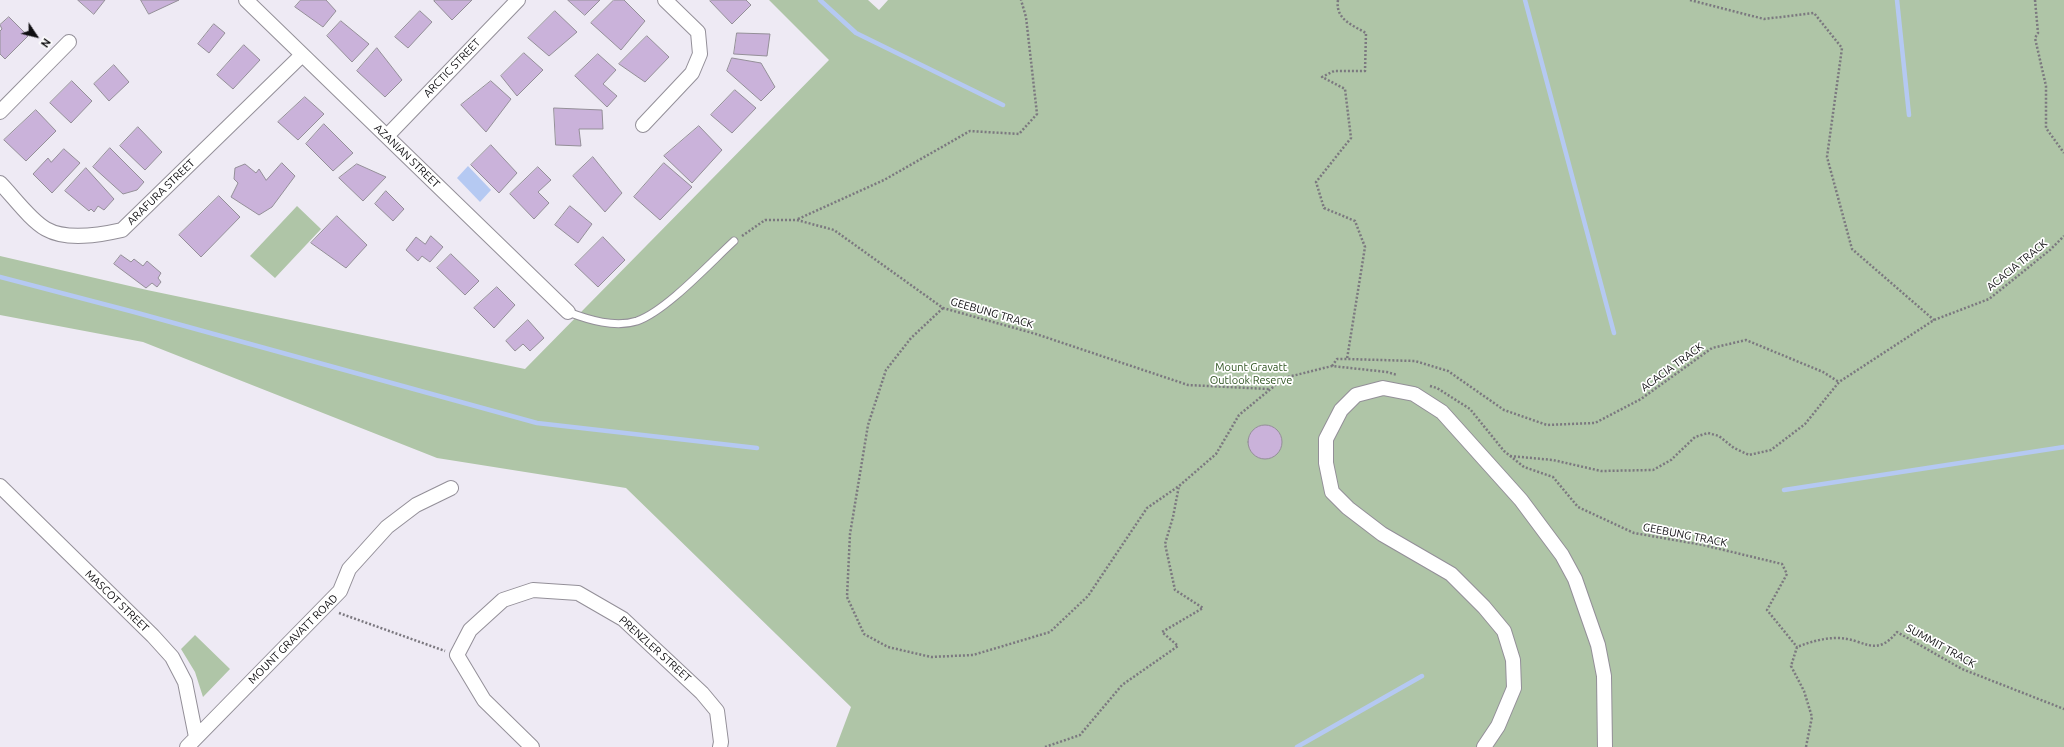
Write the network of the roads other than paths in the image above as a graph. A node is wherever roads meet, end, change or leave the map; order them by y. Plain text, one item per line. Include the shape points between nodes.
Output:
1 (246, 0) edge
2 (518, 0) edge
3 (665, 0) edge
4 (69, 42) dead end
5 (302, 55) junction
6 (0, 112) edge
7 (643, 125) dead end
8 (386, 136) junction
9 (0, 183) edge
10 (734, 241) road end
11 (568, 312) joint
12 (0, 486) edge
13 (451, 488) dead end
14 (191, 742) edge
15 (532, 747) edge
16 (720, 747) edge
17 (1484, 747) edge
18 (1605, 747) edge

1 - 5 street, AZANIAN STREET
2 - 8 street, ARCTIC STREET
3 - 7 street via 698,32 700,54 692,73
4 - 6 street
5 - 8 street, AZANIAN STREET
5 - 9 street, ARAFURA STREET via 122,230 89,236 46,229
8 - 11 street, AZANIAN STREET
10 - 11 lane via 658,310 636,321 607,323
12 - 14 street, MASCOT STREET via 172,657 186,682
13 - 14 street, MOUNT GRAVATT ROAD via 416,505 387,527 348,570 340,592
15 - 16 street, PRENZLER STREET via 484,700 457,655 470,630 503,600 533,590 578,594 624,619 702,693 717,711
17 - 18 street via 1498,726 1514,688 1513,660 1504,631 1451,574 1382,534 1332,492 1326,463 1326,439 1341,410 1356,395 1383,388 1414,394 1442,412 1521,500 1562,555 1575,579 1598,645 1604,676

